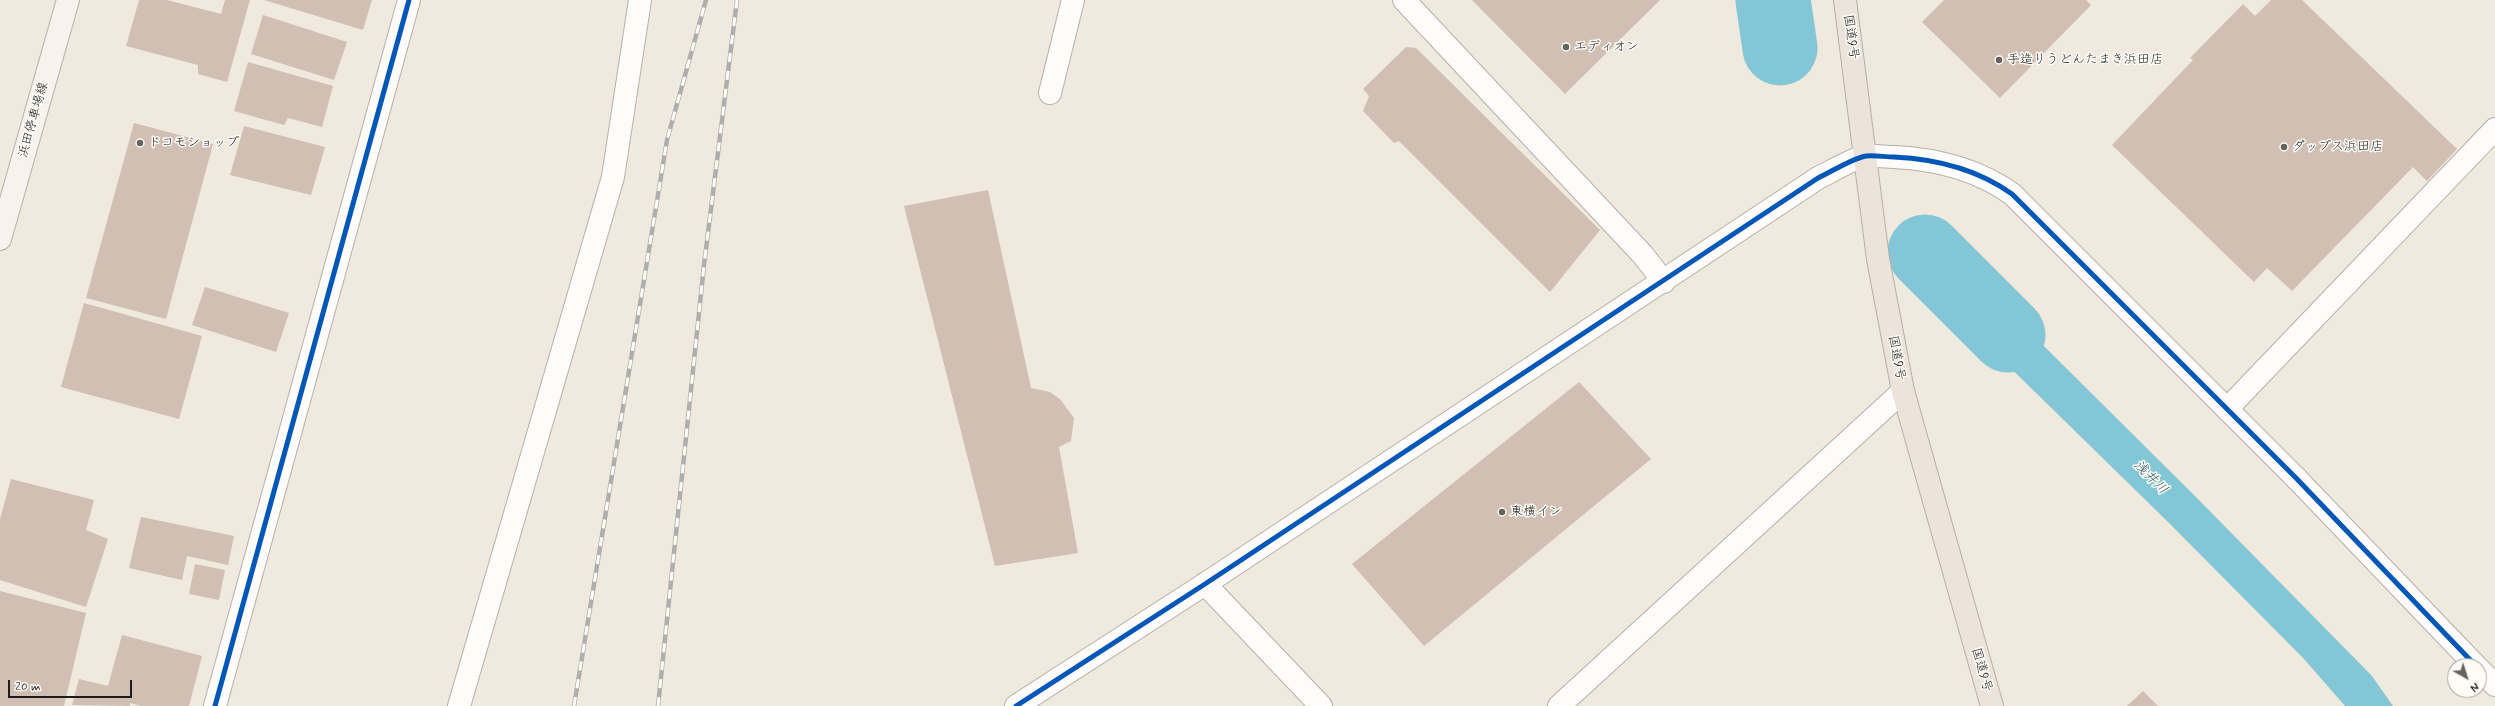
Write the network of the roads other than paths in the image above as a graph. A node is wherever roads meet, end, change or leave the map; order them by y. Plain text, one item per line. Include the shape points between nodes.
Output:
1 (68, 0) edge
2 (409, 0) edge
3 (640, 0) edge
4 (1073, 0) edge
5 (1404, 0) edge
6 (1845, 0) edge
7 (1050, 93) dead end
8 (2495, 129) edge
9 (1865, 156) junction
10 (0, 239) edge
11 (1664, 282) junction
12 (1903, 391) junction
13 (2227, 409) junction
14 (1205, 584) junction
15 (2468, 658) edge
16 (2487, 677) edge
17 (2495, 685) edge
18 (216, 706) edge
19 (459, 706) edge
20 (1016, 706) edge
21 (1321, 706) edge
22 (1559, 706) edge
23 (1992, 706) edge

1 - 10 main road, 浜田停車場線
2 - 18 street
3 - 19 street via 613,177
4 - 7 street
5 - 11 street via 1643,255
6 - 9 highway, 国道9号
8 - 13 street
9 - 11 street via 1818,178
9 - 12 highway, 国道9号 via 1878,259
9 - 13 street via 1941,162 1971,170 1993,180 2028,208
11 - 14 street
12 - 22 street
12 - 23 highway, 国道9号
13 - 15 street
14 - 20 street
14 - 21 street
16 - 17 street

